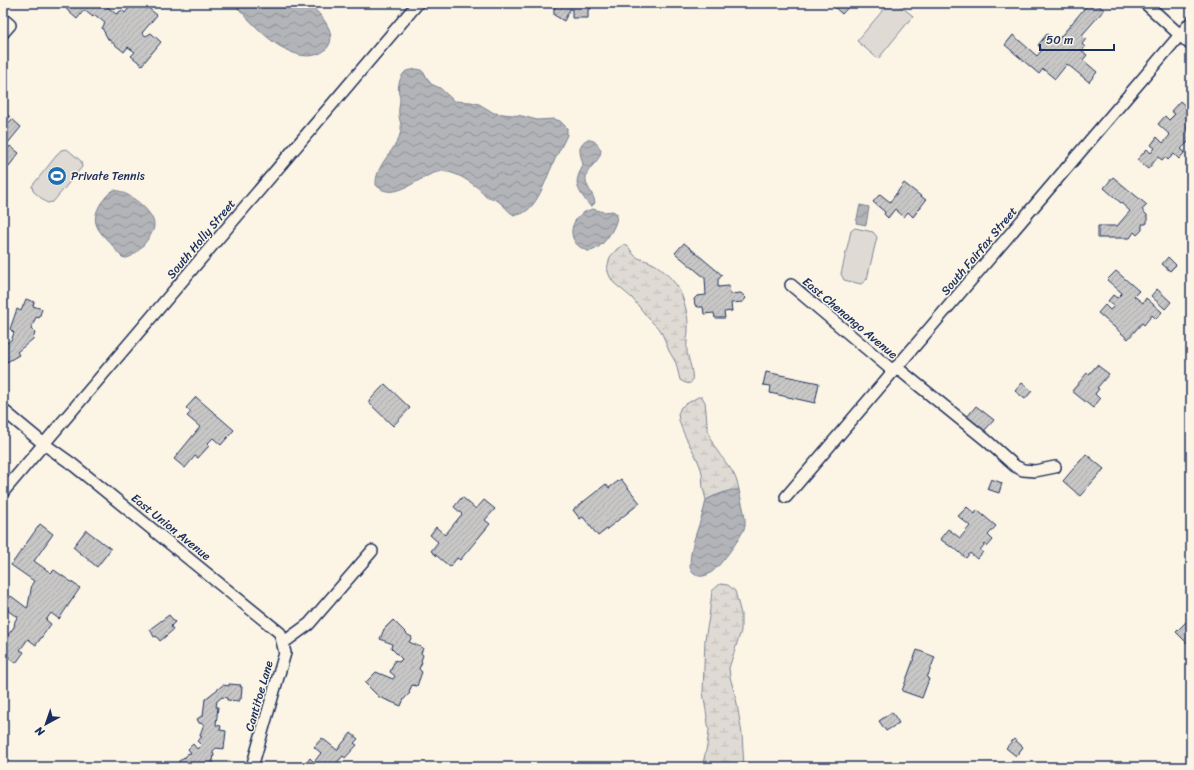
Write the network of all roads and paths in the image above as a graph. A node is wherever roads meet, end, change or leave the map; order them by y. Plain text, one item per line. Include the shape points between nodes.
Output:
1 (418, 3) edge
2 (1145, 3) edge
3 (3, 19) edge
4 (1191, 22) edge
5 (3, 33) edge
6 (1180, 35) junction
7 (1191, 45) edge
8 (791, 285) dead end
9 (895, 369) junction
10 (3, 410) edge
11 (44, 444) junction
12 (1056, 467) dead end
13 (3, 492) edge
14 (786, 496) dead end
15 (372, 551) dead end
16 (282, 638) junction
17 (252, 767) edge

1 - 11 street, South Holly Street
2 - 6 street
3 - 5 street via 10,25
4 - 6 street, South Fairfax Street
6 - 7 street
6 - 9 street, South Fairfax Street
8 - 9 street, East Chenango Avenue
9 - 12 street, East Chenango Avenue via 1015,466 1035,471
9 - 14 street, South Fairfax Street
10 - 11 street, East Union Avenue
11 - 13 street, South Holly Street
11 - 16 street, East Union Avenue via 72,464
15 - 16 street via 309,624
16 - 17 street, Cantitoe Lane via 285,653

